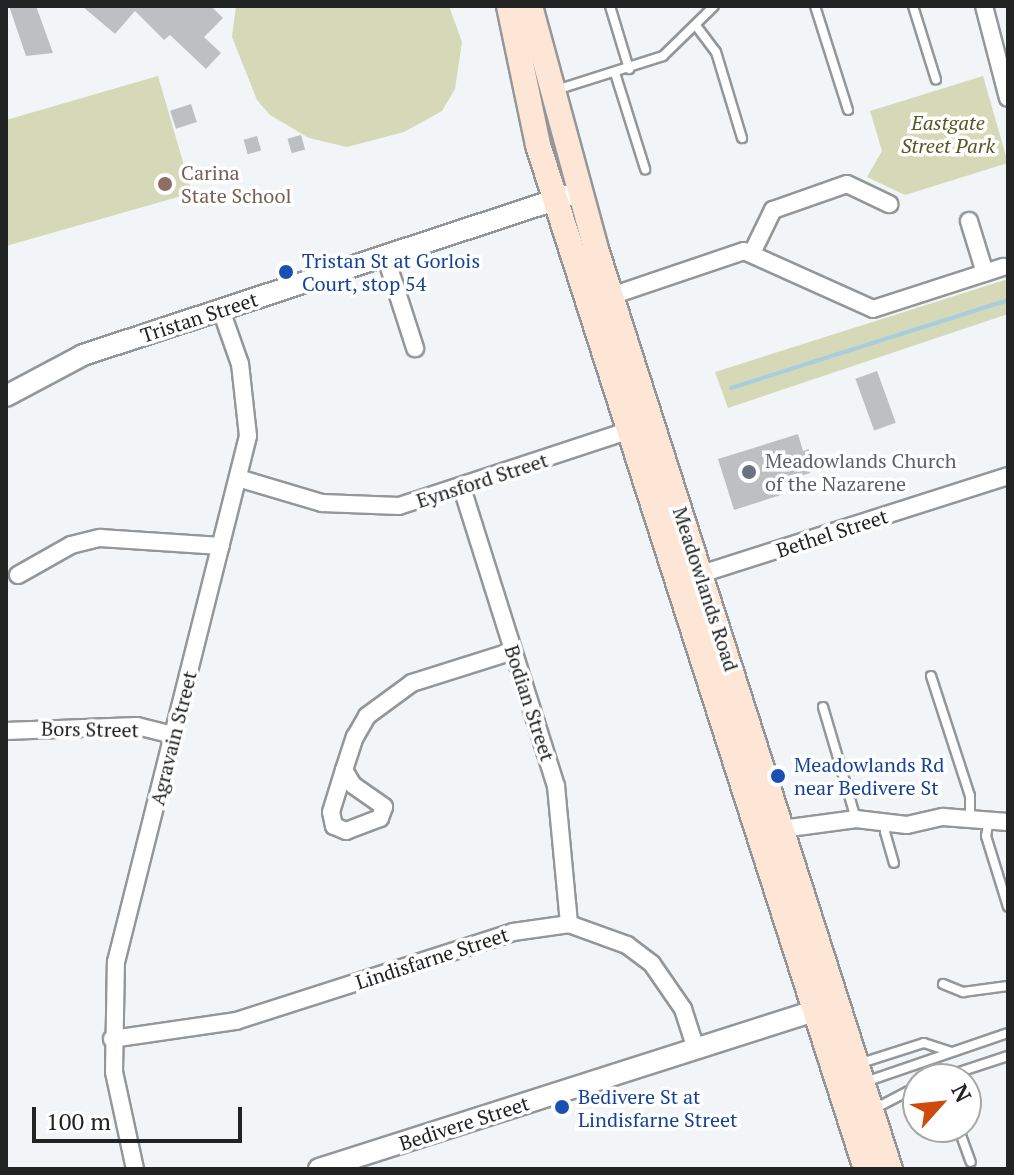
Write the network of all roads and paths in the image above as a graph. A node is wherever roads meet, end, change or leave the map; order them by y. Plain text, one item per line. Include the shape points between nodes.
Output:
1 (509, 6) edge
2 (530, 6) edge
3 (610, 6) edge
4 (714, 6) edge
5 (815, 6) edge
6 (913, 6) edge
7 (984, 6) edge
8 (697, 27) junction
9 (629, 69) junction
10 (615, 73) junction
11 (936, 80) dead end
12 (552, 91) junction
13 (1008, 98) edge
14 (848, 110) dead end
15 (742, 138) dead end
16 (645, 169) dead end
17 (568, 195) junction
18 (889, 204) dead end
19 (969, 221) dead end
20 (752, 253) junction
21 (385, 255) junction
22 (1003, 267) dead end
23 (985, 273) junction
24 (611, 296) junction
25 (221, 310) junction
26 (415, 348) dead end
27 (6, 396) edge
28 (630, 430) junction
29 (1008, 476) edge
30 (238, 478) junction
31 (462, 488) junction
32 (221, 546) junction
33 (671, 557) junction
34 (701, 574) junction
35 (18, 575) dead end
36 (513, 651) junction
37 (931, 676) dead end
38 (823, 707) dead end
39 (720, 711) junction
40 (6, 731) edge
41 (173, 735) junction
42 (344, 770) dead end
43 (856, 819) junction
44 (970, 820) junction
45 (1008, 822) edge
46 (888, 823) junction
47 (988, 824) junction
48 (782, 829) junction
49 (894, 863) dead end
50 (1008, 907) edge
51 (569, 924) junction
52 (943, 984) dead end
53 (1007, 988) edge
54 (827, 1007) junction
55 (1008, 1033) edge
56 (112, 1039) junction
57 (696, 1049) junction
58 (953, 1052) junction
59 (1008, 1056) edge
60 (982, 1065) edge
61 (860, 1074) junction
62 (902, 1095) edge
63 (872, 1111) junction
64 (964, 1143) edge
65 (367, 1162) edge
66 (971, 1162) dead end
67 (135, 1169) edge
68 (319, 1169) edge
69 (866, 1169) edge
70 (890, 1169) edge

1 - 17 main road, Meadowlands Road via 531,117
2 - 12 main road, Meadowlands Road
3 - 9 lane
4 - 8 lane
5 - 14 lane
6 - 11 lane
7 - 13 street
8 - 9 lane via 663,56
8 - 15 lane via 716,52
9 - 10 lane
10 - 12 lane
10 - 16 lane
12 - 17 main road, Meadowlands Road
17 - 21 street, Tristan Street
17 - 24 main road, Meadowlands Road
17 - 28 main road, Meadowlands Road
18 - 20 street via 847,184 773,210
19 - 23 street
20 - 23 street via 873,309
20 - 24 street via 744,251
21 - 25 street, Tristan Street
21 - 26 street
22 - 23 street
24 - 34 main road, Meadowlands Road
25 - 27 street, Tristan Street via 83,355
25 - 30 street, Agravain Street via 247,403 248,436
28 - 31 street, Eynsford Street
28 - 33 main road, Meadowlands Road
29 - 34 street, Bethel Street
30 - 31 street, Eynsford Street via 322,503 360,507 399,506
30 - 32 street, Agravain Street
31 - 36 street, Bodian Street
32 - 35 street via 100,538 71,545
32 - 41 street, Agravain Street
33 - 34 street via 685,571
33 - 39 main road, Meadowlands Road
34 - 39 street via 691,592 714,666
34 - 48 main road, Meadowlands Road
36 - 42 street via 412,683 387,698 367,716
36 - 51 street, Bodian Street via 556,786
37 - 44 lane via 970,796
38 - 43 lane
39 - 54 main road, Meadowlands Road
40 - 41 street, Bors Street via 137,726
41 - 56 street, Agravain Street via 116,962
43 - 46 street
43 - 48 street
44 - 46 street
44 - 47 street
45 - 47 street
46 - 49 lane via 885,832
47 - 50 lane via 986,836
48 - 54 main road, Meadowlands Road
51 - 56 street, Lindisfarne Street via 513,932 236,1021
51 - 57 street, Lindisfarne Street via 627,945 652,964 683,1009
52 - 53 lane via 963,992
54 - 57 street, Bedivere Street
54 - 61 main road, Meadowlands Road
54 - 69 main road, Meadowlands Road
55 - 58 lane
56 - 67 street, Agravain Street via 119,1109
57 - 65 street, Bedivere Street
58 - 61 lane
58 - 61 lane via 924,1043
59 - 60 lane
61 - 63 main road, Meadowlands Road
62 - 63 lane
63 - 70 main road, Meadowlands Road
64 - 66 lane
65 - 68 street, Bedivere Street

